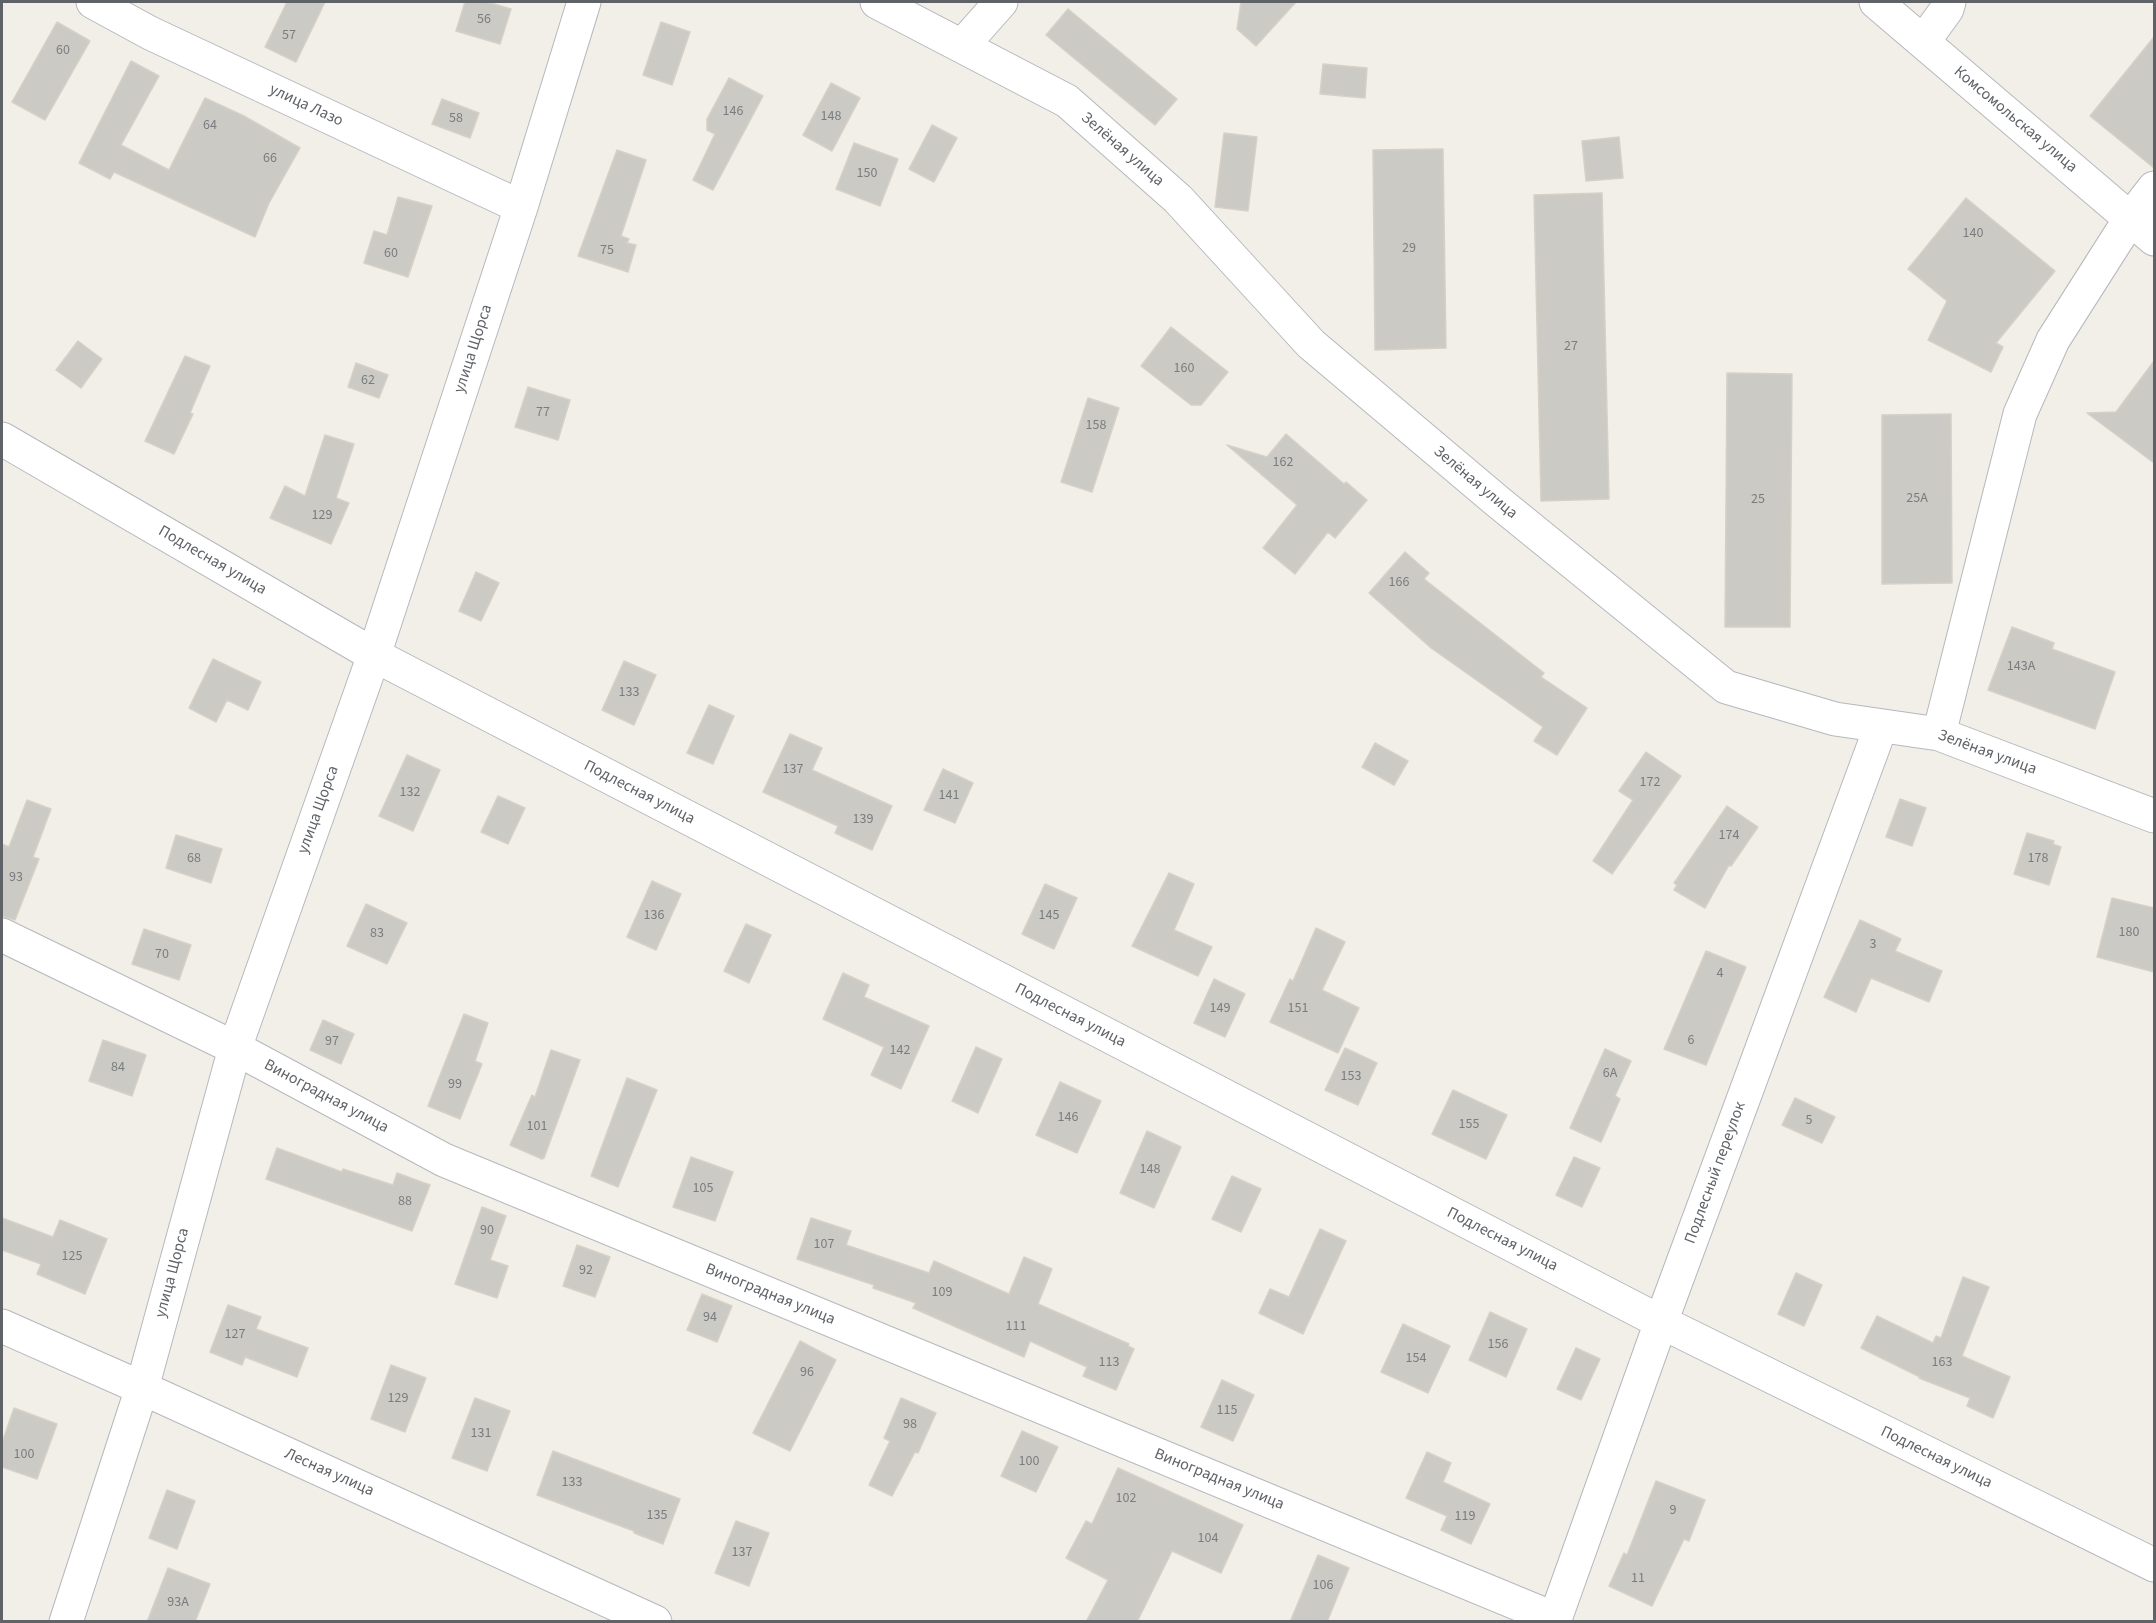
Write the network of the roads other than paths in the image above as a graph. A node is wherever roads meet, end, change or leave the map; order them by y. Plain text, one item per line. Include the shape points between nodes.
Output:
1 (93, 2) edge
2 (584, 2) edge
3 (878, 2) edge
4 (1001, 2) edge
5 (1876, 2) edge
6 (1949, 2) edge
7 (1923, 42) junction
8 (962, 46) junction
9 (2154, 188) edge
10 (521, 207) junction
11 (2142, 229) edge
12 (2, 439) edge
13 (374, 655) junction
14 (1881, 726) junction
15 (1939, 734) junction
16 (2154, 816) edge
17 (2, 935) edge
18 (235, 1048) junction
19 (1661, 1322) junction
20 (2, 1326) edge
21 (142, 1388) junction
22 (2154, 1565) edge
23 (1555, 1620) edge
24 (66, 1622) edge
25 (655, 1622) edge

1 - 10 street, улица Лазо via 150,33
2 - 10 street, улица Щорса
3 - 8 street, Зелёная улица
4 - 8 street
5 - 7 street, Комсомольская улица
6 - 7 street
7 - 11 street, Комсомольская улица
8 - 14 street, Зелёная улица via 1067,101 1178,199 1311,345 1726,687 1835,719
9 - 11 street
10 - 13 street, улица Щорса
11 - 15 street via 2053,340 2020,414
12 - 13 street, Подлесная улица
13 - 18 street, улица Щорса
13 - 19 street, Подлесная улица
14 - 15 street, Зелёная улица
14 - 19 street, Подлесный переулок
15 - 16 street, Зелёная улица
17 - 18 street, Виноградная улица
18 - 21 street, улица Щорса
18 - 23 street, Виноградная улица via 444,1160
19 - 22 street, Подлесная улица
19 - 23 street, Подлесный переулок
20 - 21 street, Лесная улица
21 - 24 street, улица Щорса
21 - 25 street, Лесная улица

